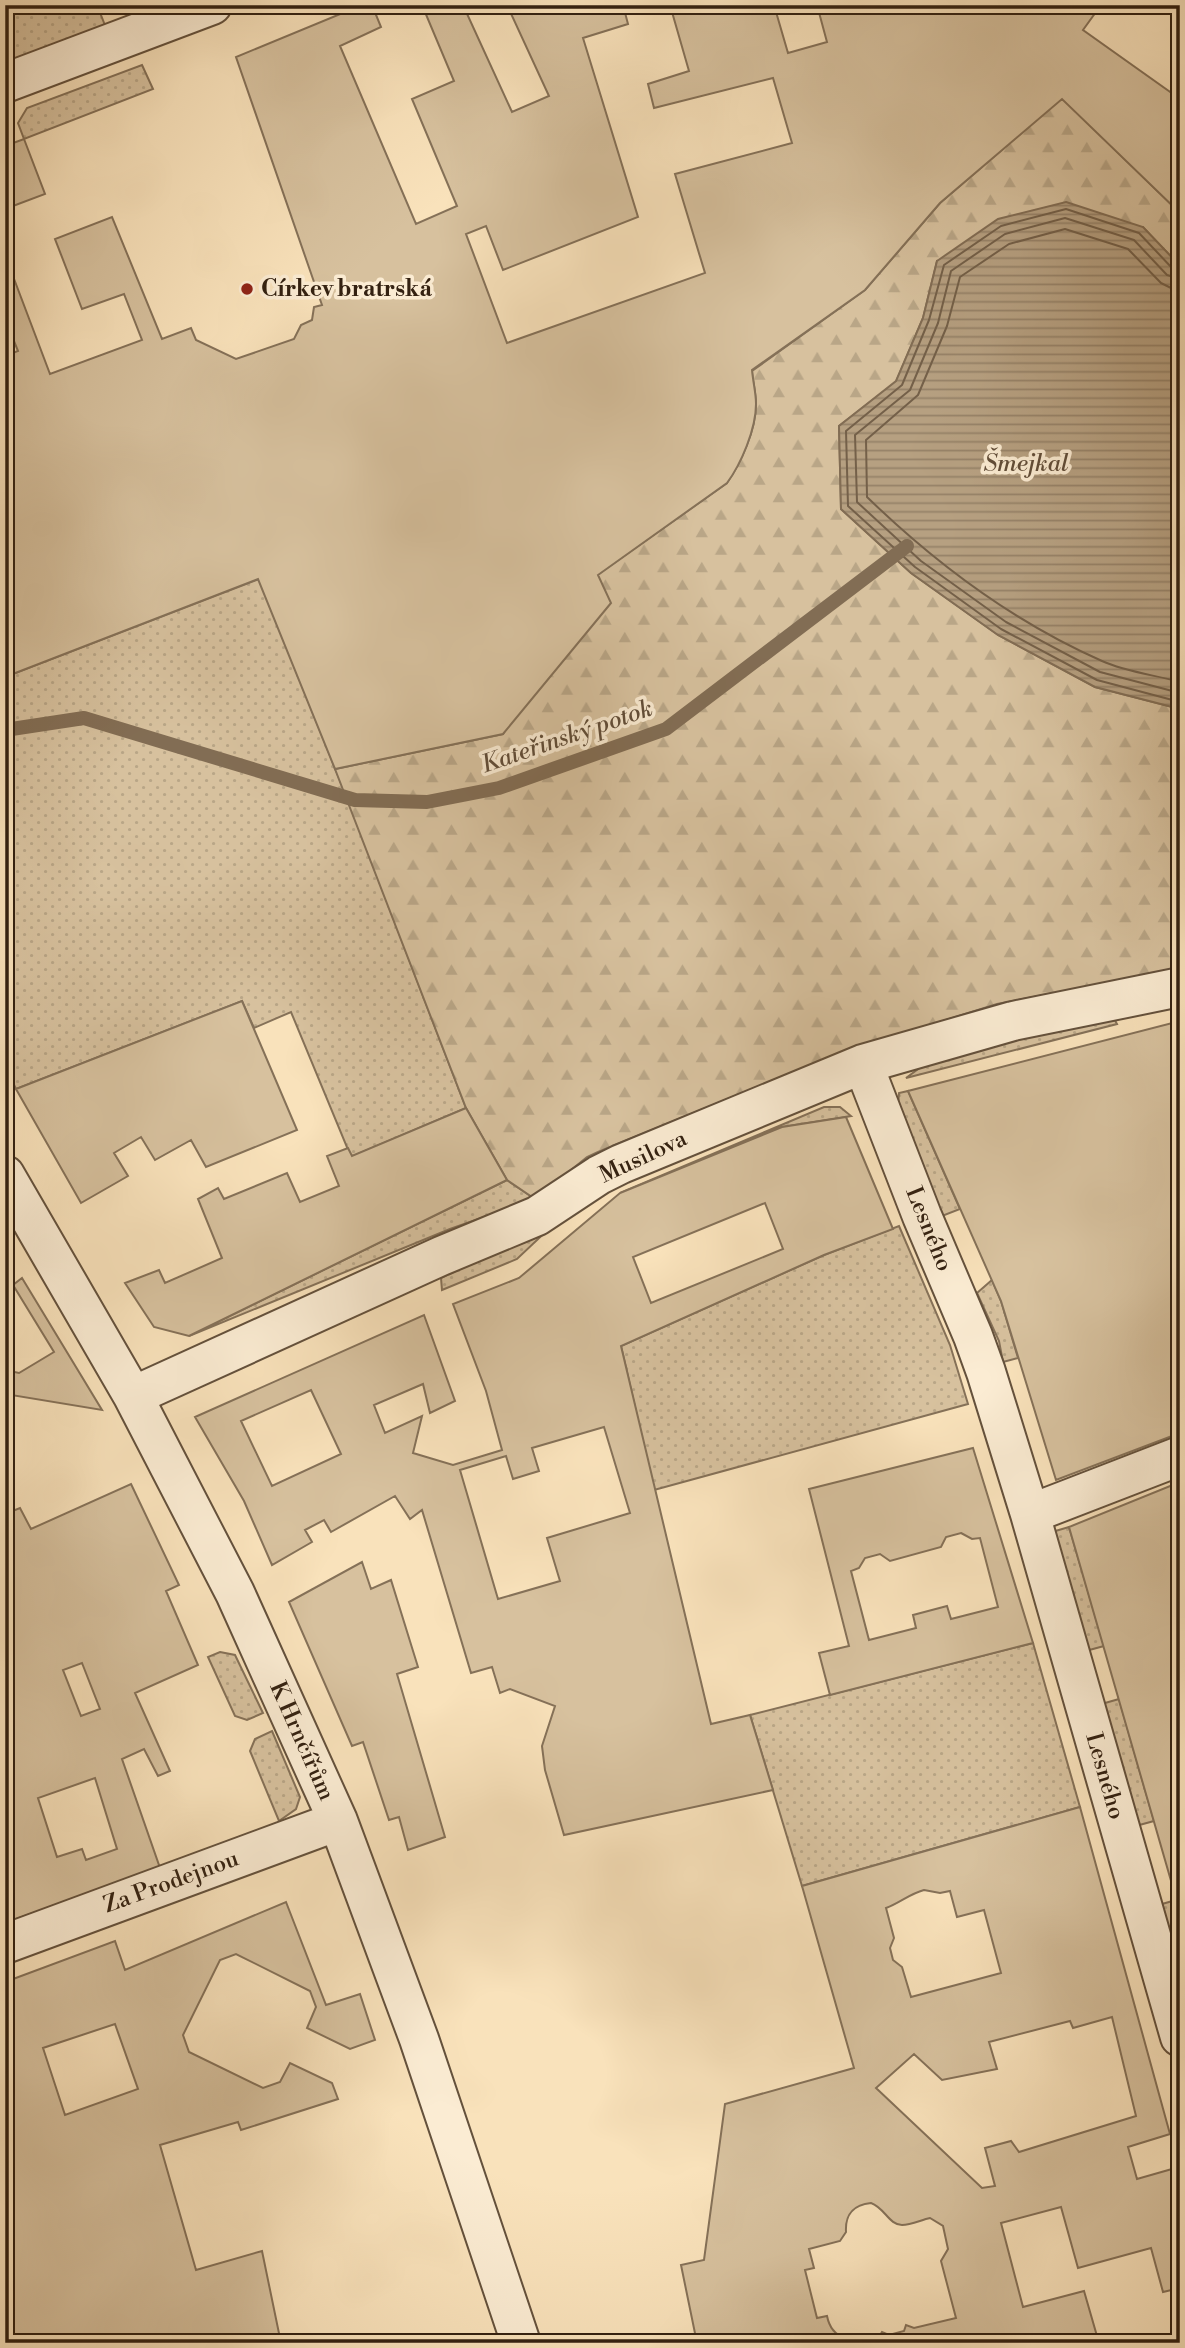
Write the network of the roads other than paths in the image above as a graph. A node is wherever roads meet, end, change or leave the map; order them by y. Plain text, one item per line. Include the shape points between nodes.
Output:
1 (212, 5) edge
2 (5, 83) edge
3 (1180, 987) edge
4 (863, 1064) junction
5 (5, 1175) edge
6 (133, 1396) junction
7 (1180, 1456) edge
8 (1030, 1514) junction
9 (338, 1821) junction
10 (5, 1944) edge
11 (1180, 2037) edge
12 (521, 2343) edge

1 - 2 street
3 - 4 street, Musilova via 1013,1021
4 - 6 street, Musilova via 621,1164 537,1216
4 - 8 street, Lesného via 973,1336
5 - 6 street, K Hrnčířům
6 - 9 street, K Hrnčířům via 235,1593
7 - 8 street
8 - 11 street, Lesného
9 - 10 street, Za Prodejnou
9 - 12 street, K Hrnčířům via 419,2039

